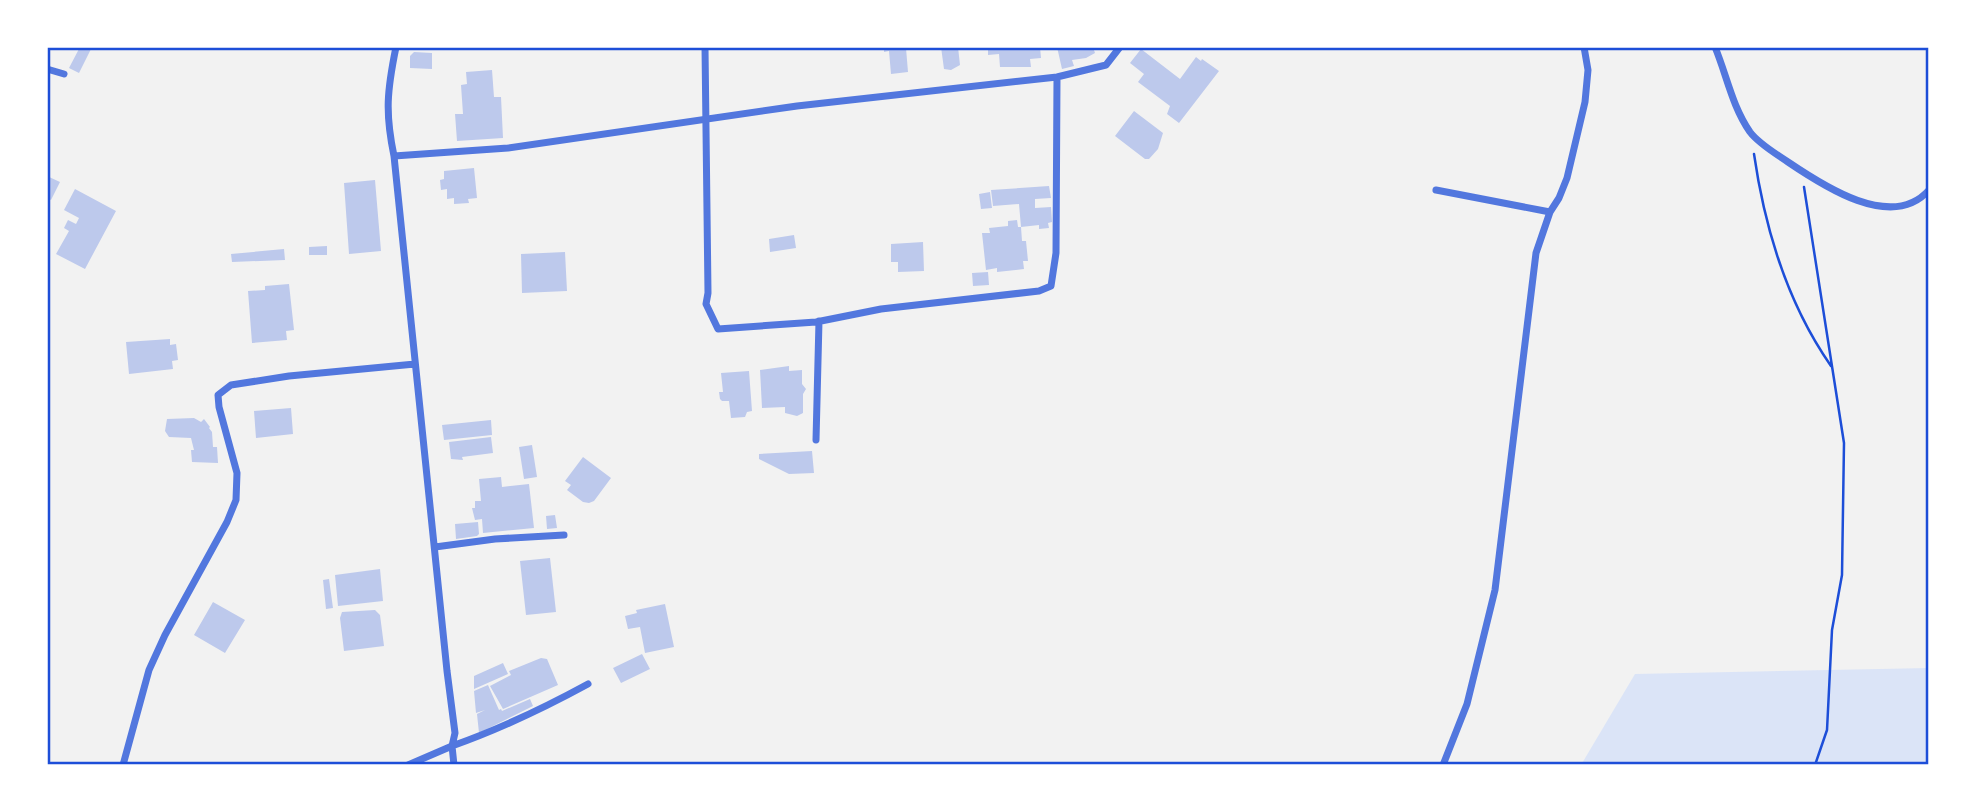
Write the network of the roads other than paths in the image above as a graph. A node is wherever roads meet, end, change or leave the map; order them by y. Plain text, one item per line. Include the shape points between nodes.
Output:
1 (396, 47) edge
2 (705, 47) edge
3 (1120, 47) edge
4 (1584, 47) edge
5 (1716, 47) edge
6 (47, 69) edge
7 (64, 74) dead end
8 (1058, 77) junction
9 (706, 120) junction
10 (394, 156) junction
11 (1436, 190) dead end
12 (1929, 190) edge
13 (1550, 212) junction
14 (820, 321) junction
15 (415, 364) junction
16 (816, 440) dead end
17 (564, 535) dead end
18 (435, 547) junction
19 (588, 684) dead end
20 (452, 746) junction
21 (122, 765) edge
22 (408, 765) edge
23 (454, 765) edge
24 (1443, 765) edge

1 - 10 street via 387,89
2 - 9 street
3 - 8 street via 1106,65
4 - 13 street via 1588,71 1585,102 1567,178
5 - 12 street via 1731,96 1751,134 1803,172 1840,193 1879,206 1913,202
6 - 7 street
8 - 9 street
8 - 14 street via 1056,254 1051,286
9 - 10 street via 508,148
9 - 14 street via 706,304 718,329
10 - 15 street
11 - 13 street
13 - 24 street via 1536,253 1495,590 1466,704
14 - 16 street
15 - 18 street
15 - 21 street via 289,376 231,386 218,394 237,473 236,500 149,670
17 - 18 street
18 - 20 street via 456,733
19 - 20 street via 490,733
20 - 22 street
20 - 23 street

